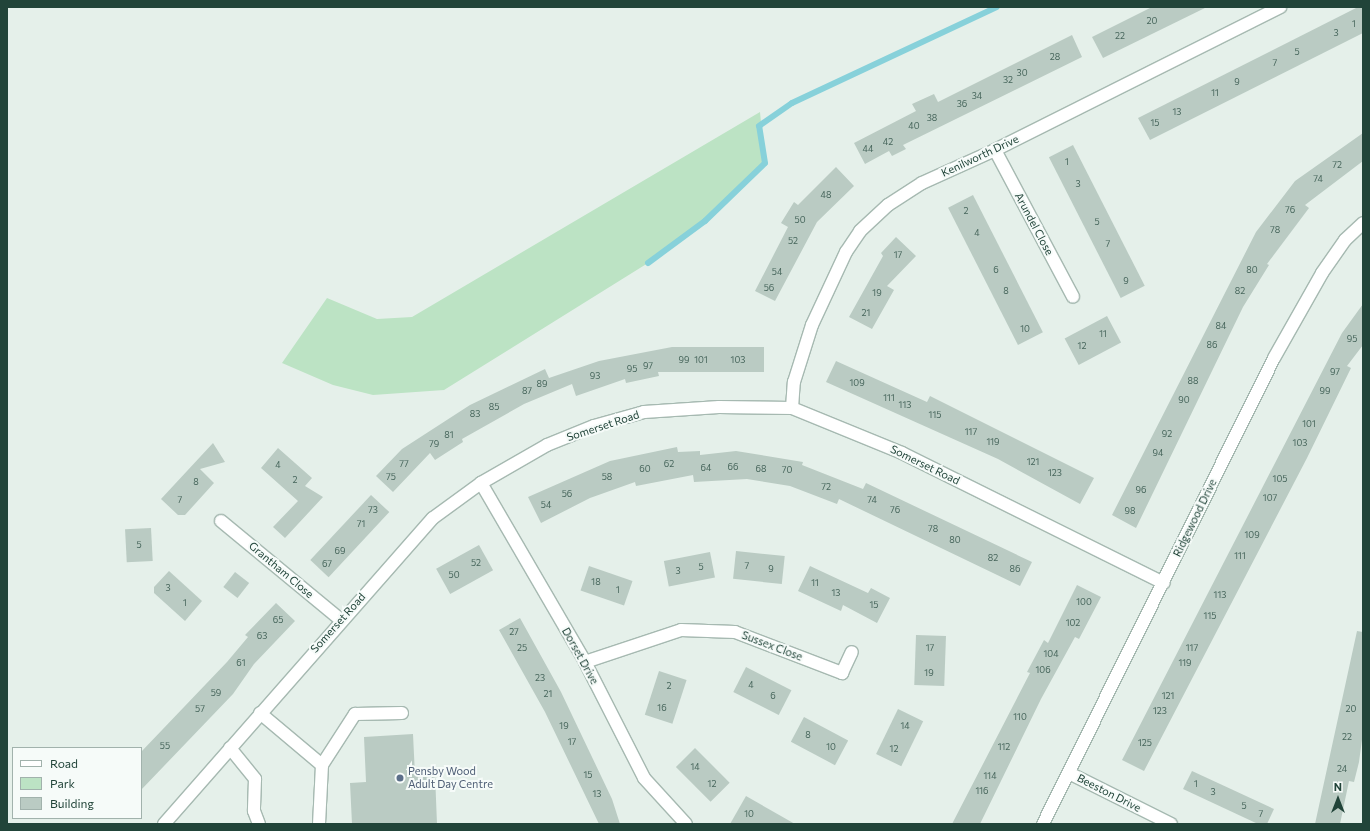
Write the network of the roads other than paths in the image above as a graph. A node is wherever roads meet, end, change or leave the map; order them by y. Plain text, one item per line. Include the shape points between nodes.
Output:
1 (1280, 7) edge
2 (994, 150) junction
3 (1363, 223) edge
4 (1073, 297) dead end
5 (792, 408) junction
6 (481, 483) junction
7 (221, 521) dead end
8 (1164, 584) junction
9 (340, 619) junction
10 (852, 652) dead end
11 (585, 662) junction
12 (260, 713) junction
13 (402, 713) dead end
14 (230, 748) junction
15 (322, 765) junction
16 (1069, 772) junction
17 (164, 824) edge
18 (259, 824) edge
19 (319, 824) edge
20 (686, 824) edge
21 (1043, 824) edge
22 (1171, 824) edge

1 - 2 street, Kenilworth Drive
2 - 4 street, Arundel Close
2 - 5 street, Kenilworth Drive via 922,183 888,205 860,231 812,325 794,382
3 - 8 street, Ridgewood Drive via 1345,240 1322,274 1274,358
5 - 6 street, Somerset Road via 719,407 644,412 594,426 548,445
5 - 8 street, Somerset Road via 902,453
6 - 9 street, Somerset Road via 433,518
6 - 11 street, Dorset Drive
7 - 9 street, Grantham Close
8 - 16 street, Ridgewood Drive
9 - 12 street, Somerset Road
10 - 11 street, Sussex Close via 842,673 735,632 681,630
11 - 20 street, Dorset Drive via 644,778
12 - 14 street, Somerset Road
12 - 15 street
13 - 15 street via 355,714
14 - 17 street, Somerset Road
14 - 18 street via 255,779 254,811
15 - 19 street
16 - 21 street, Ridgewood Drive
16 - 22 street, Beeston Drive

